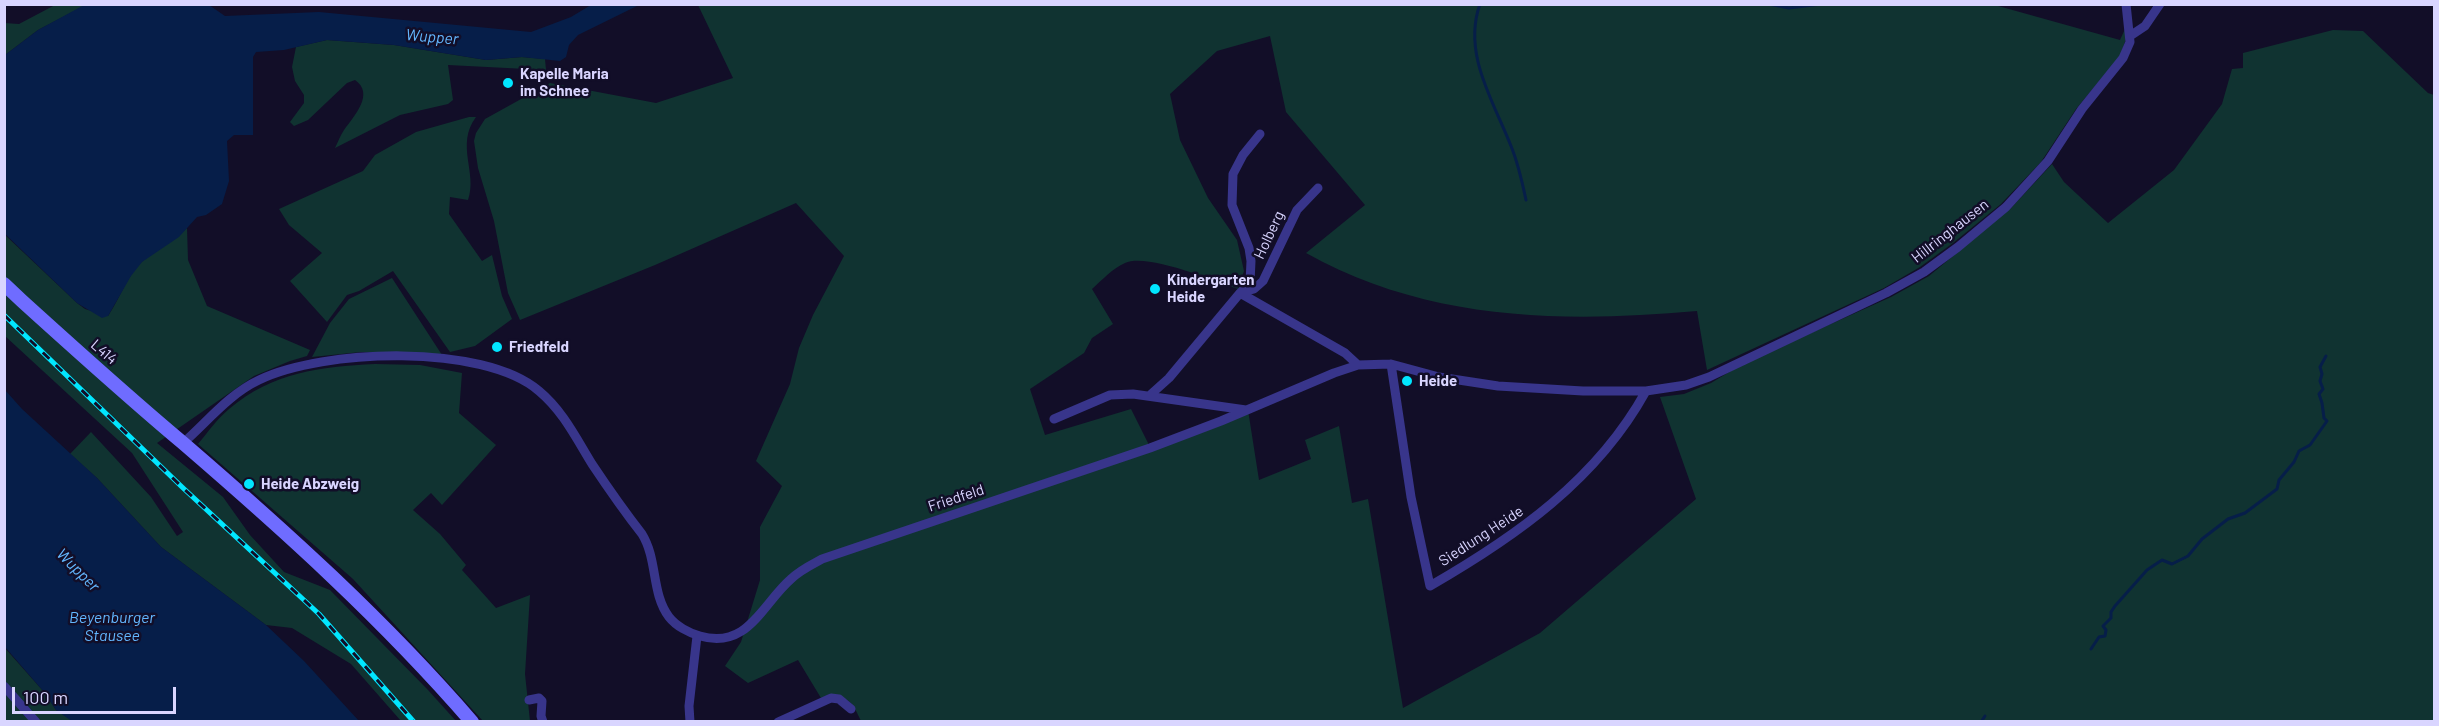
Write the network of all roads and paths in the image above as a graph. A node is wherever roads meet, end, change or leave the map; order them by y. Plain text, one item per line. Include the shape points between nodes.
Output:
1 (2126, 4) edge
2 (2160, 4) edge
3 (2130, 36) junction
4 (1260, 135) dead end
5 (1318, 188) dead end
6 (4, 284) edge
7 (1240, 293) junction
8 (1391, 364) junction
9 (1358, 365) junction
10 (1646, 391) junction
11 (1149, 396) junction
12 (1248, 410) junction
13 (1054, 419) dead end
14 (183, 443) junction
15 (697, 636) junction
16 (4, 686) edge
17 (529, 700) dead end
18 (851, 709) dead end
19 (36, 722) edge
20 (472, 722) edge
21 (543, 722) edge
22 (690, 722) edge
23 (778, 722) edge

1 - 3 street
2 - 3 street via 2145,26
3 - 10 street, Hillringhausen via 2123,58 2082,109 2048,161 2006,207 1942,260 1886,293 1709,377
4 - 7 street, Holberg via 1233,174 1232,205 1251,261 1250,283
5 - 7 street, Holberg via 1297,210 1263,281
6 - 14 main road, L414
7 - 9 street via 1345,353
7 - 11 street via 1169,378
8 - 9 street
8 - 10 street via 1439,377 1498,386
8 - 10 street, Siedlung Heide via 1430,586 1498,545 1556,502 1631,418
9 - 12 street
11 - 12 street
11 - 13 street via 1110,395
12 - 15 street, Friedfeld via 1150,448 822,559 790,579 744,630 717,639
14 - 15 street via 240,391 274,372 298,365 342,358 406,357 477,363 509,372 538,389 561,414 646,541 659,595 669,617
14 - 20 main road, L414 via 312,558 411,655
15 - 22 street
16 - 19 street
17 - 21 street via 542,701
18 - 23 street via 831,698

